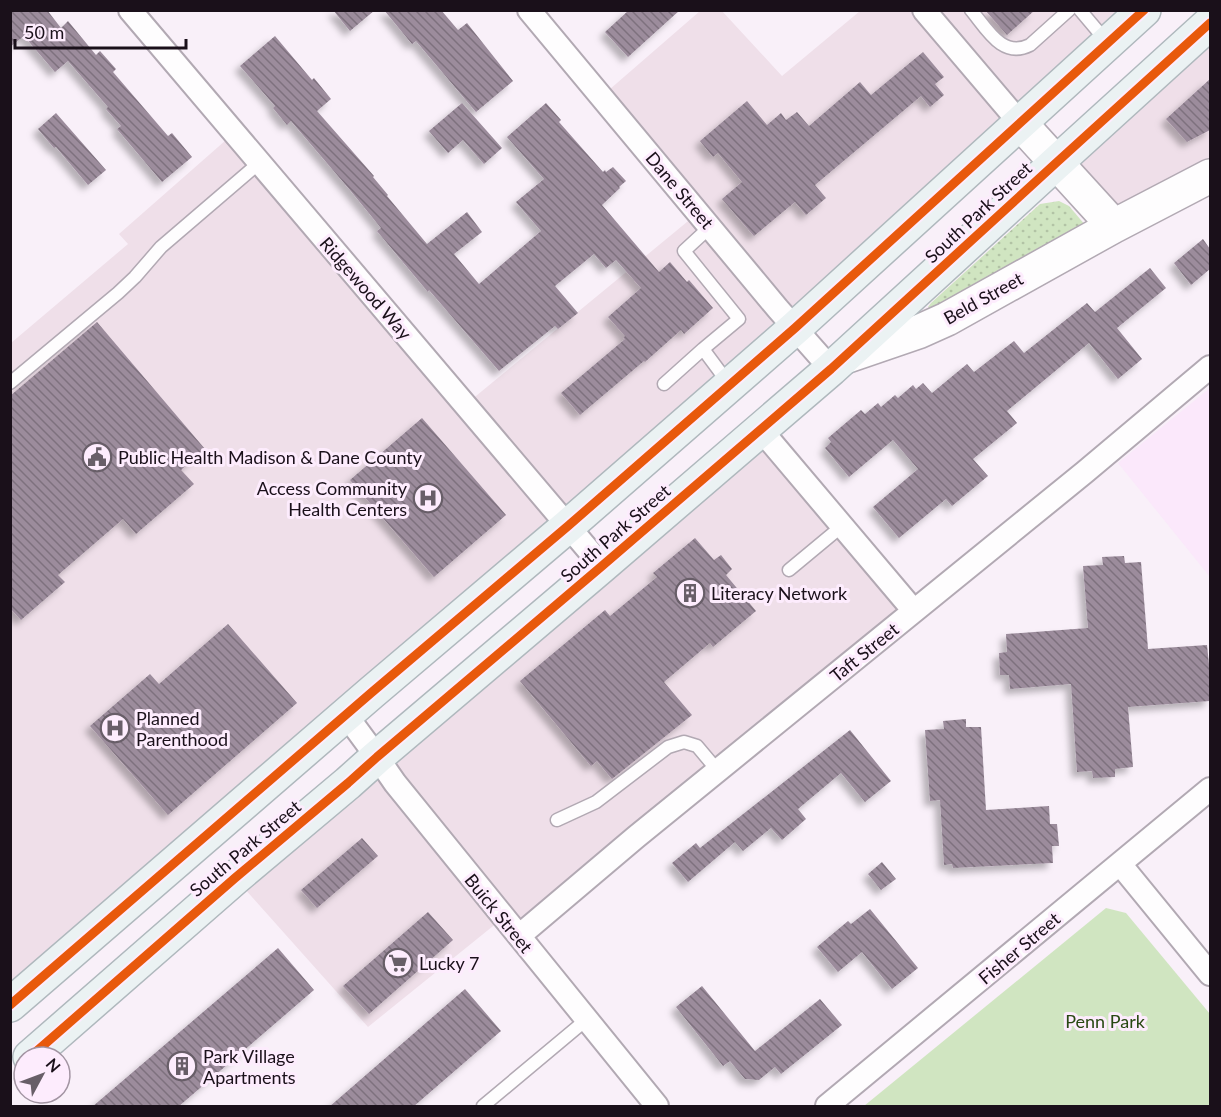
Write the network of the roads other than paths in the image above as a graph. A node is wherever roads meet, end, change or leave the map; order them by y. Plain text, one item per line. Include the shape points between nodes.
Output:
1 (130, 10) edge
2 (529, 10) edge
3 (924, 10) edge
4 (971, 10) edge
5 (1069, 10) edge
6 (1080, 10) edge
7 (1144, 10) edge
8 (1210, 23) edge
9 (1108, 44) junction
10 (1021, 124) junction
11 (259, 163) junction
12 (1056, 163) junction
13 (1210, 176) edge
14 (1114, 226) junction
15 (710, 227) junction
16 (795, 328) junction
17 (703, 350) junction
18 (838, 363) junction
19 (1210, 367) edge
20 (10, 383) edge
21 (664, 384) dead end
22 (730, 384) junction
23 (761, 430) junction
24 (568, 526) junction
25 (842, 526) junction
26 (602, 566) junction
27 (789, 570) dead end
28 (914, 611) junction
29 (346, 716) junction
30 (377, 757) junction
31 (718, 771) junction
32 (1210, 789) edge
33 (557, 820) dead end
34 (1120, 864) junction
35 (519, 936) junction
36 (1210, 974) edge
37 (10, 1005) edge
38 (586, 1020) junction
39 (44, 1045) edge
40 (483, 1107) edge
41 (657, 1107) edge
42 (827, 1107) edge

1 - 11 street, Ridgewood Way
2 - 15 street, Dane Street
3 - 10 street
4 - 5 lane via 1000,44 1015,50 1030,45
6 - 9 lane
7 - 9 main road, South Park Street
8 - 12 main road, South Park Street
9 - 10 main road, South Park Street
10 - 12 street
10 - 16 main road, South Park Street
11 - 20 lane via 161,247 135,277
11 - 24 street, Ridgewood Way
12 - 14 street
12 - 18 main road, South Park Street
13 - 14 street, Beld Street
14 - 18 street, Beld Street via 947,319
15 - 16 street, Dane Street
15 - 17 lane via 684,251 739,319
16 - 18 street, Dane Street
16 - 22 main road, South Park Street
17 - 21 lane
17 - 22 lane
18 - 23 main road, South Park Street
19 - 28 street, Taft Street
22 - 24 main road, South Park Street
23 - 25 street
23 - 26 main road, South Park Street
24 - 26 street, Ridgewood Way
24 - 29 main road, South Park Street
25 - 27 lane
25 - 28 street
26 - 30 main road, South Park Street
28 - 31 street, Taft Street
29 - 30 street, Buick Street
29 - 37 main road, South Park Street
30 - 35 street, Buick Street
30 - 39 main road, South Park Street
31 - 33 lane via 697,746 684,742 668,747 596,802
31 - 35 street, Taft Street
32 - 34 street, Fisher Street
34 - 36 street
34 - 42 street, Fisher Street
35 - 38 street, Buick Street
38 - 40 lane
38 - 41 street, Buick Street

